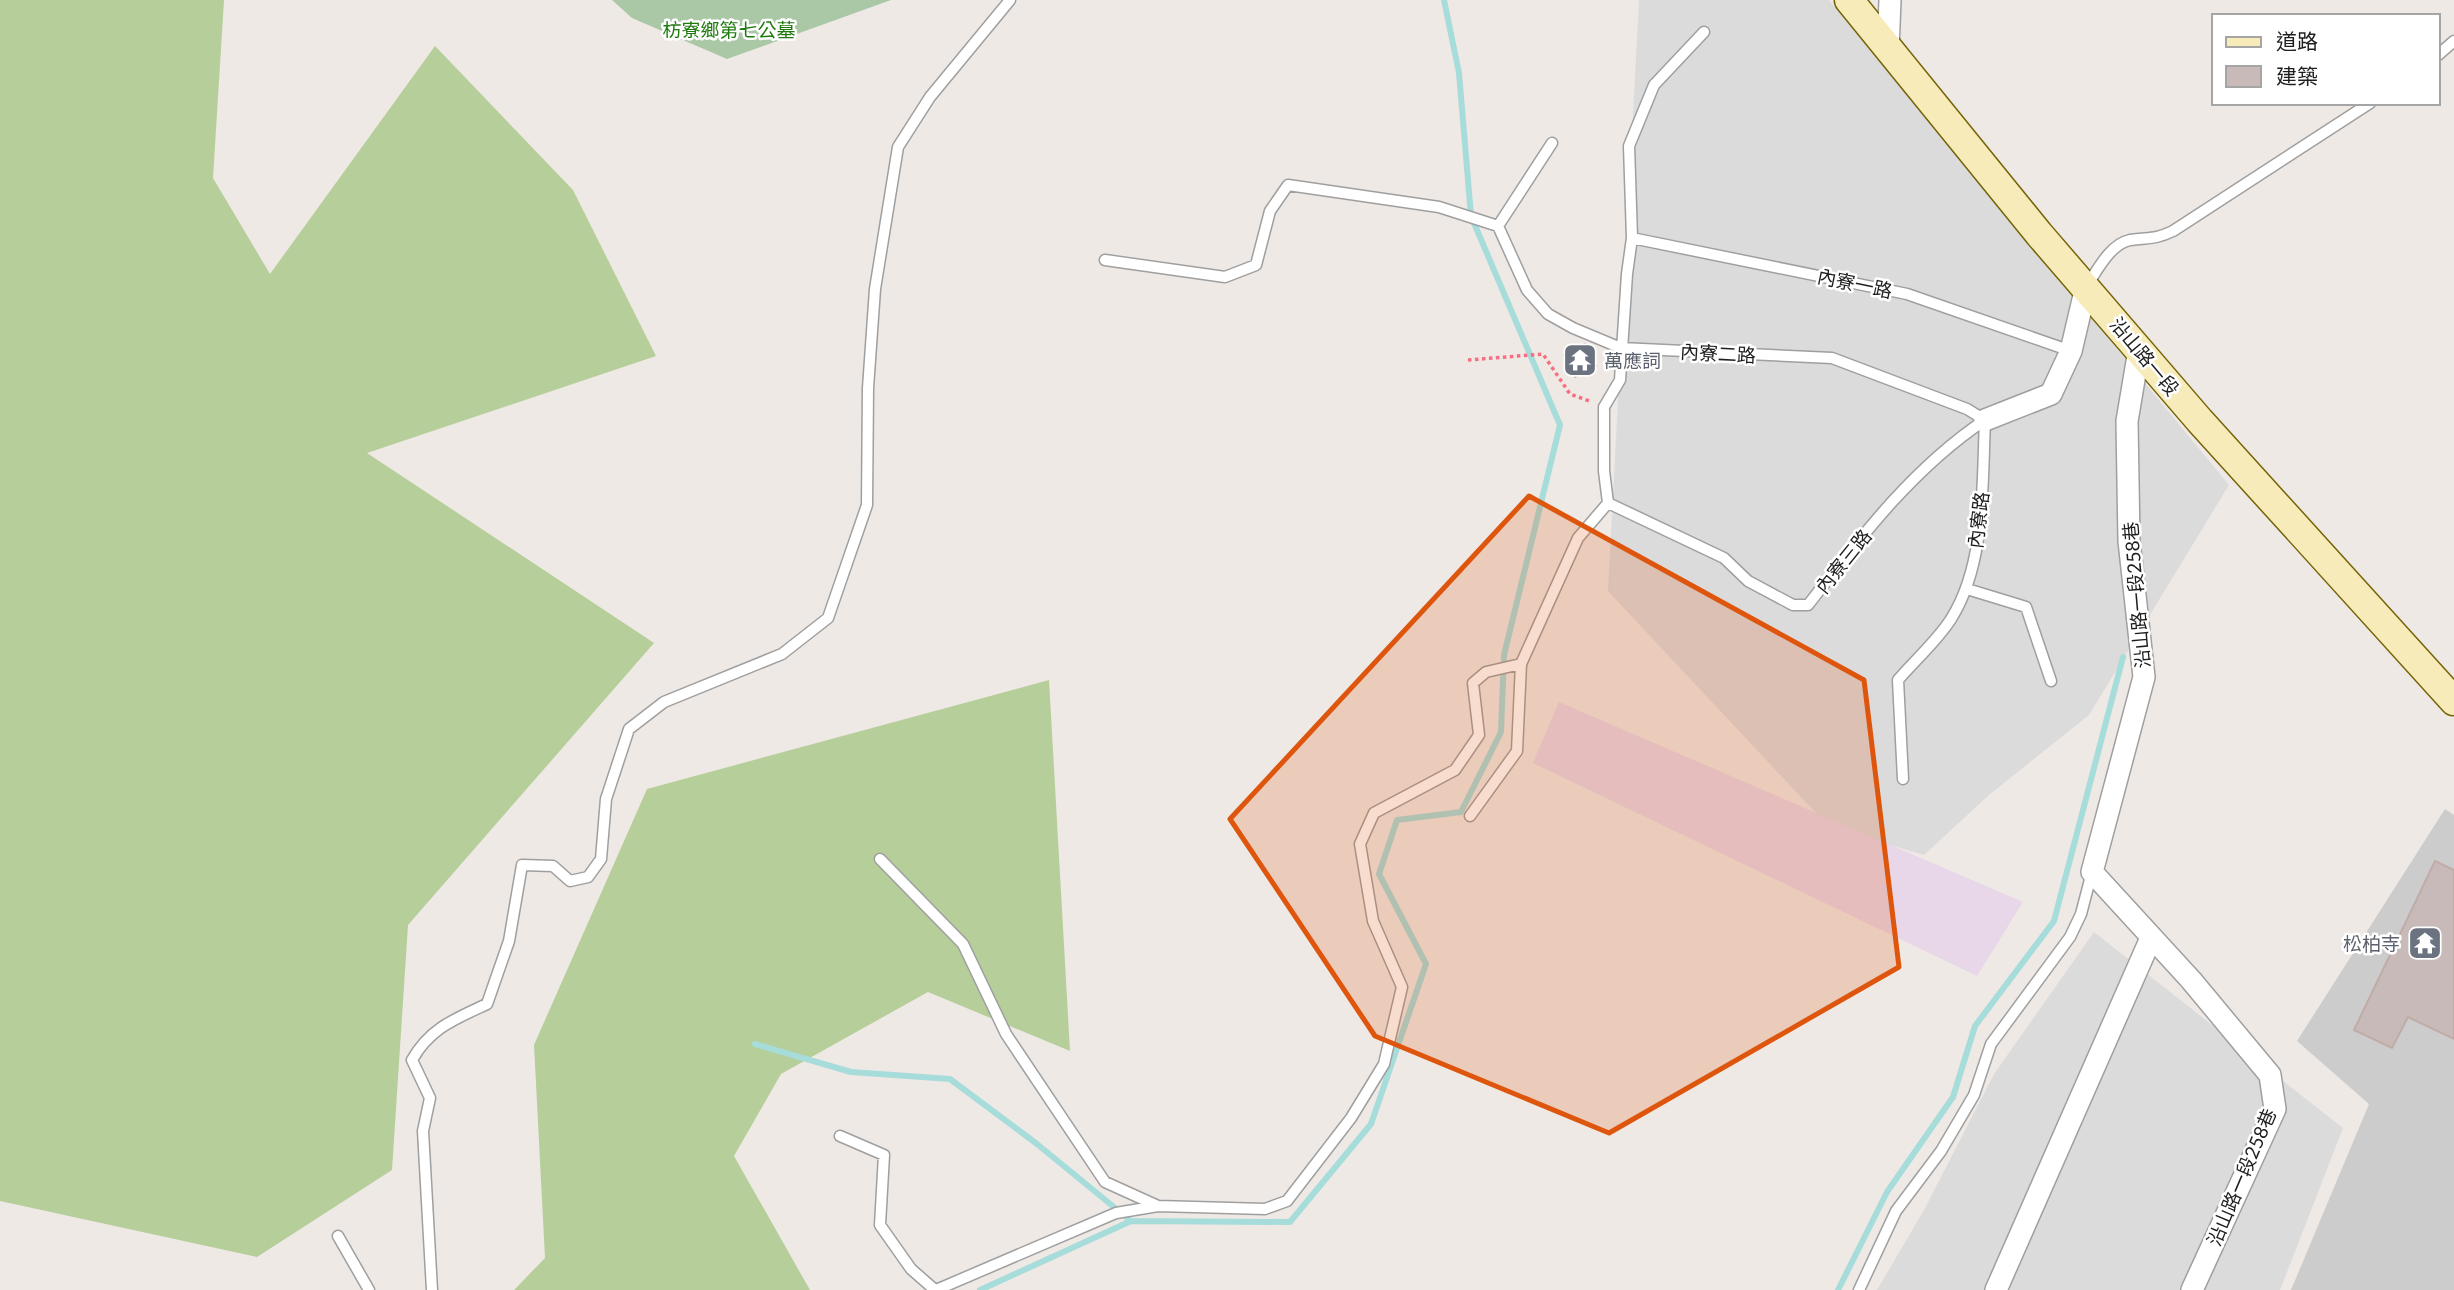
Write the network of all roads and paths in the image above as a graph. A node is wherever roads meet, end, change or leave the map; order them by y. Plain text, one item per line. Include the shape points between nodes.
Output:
1 (1010, 0) edge
2 (1849, 0) edge
3 (1890, 0) edge
4 (1704, 32) dead end
5 (2454, 41) edge
6 (1888, 50) junction
7 (2440, 53) edge
8 (2367, 105) edge
9 (1552, 143) dead end
10 (1495, 225) junction
11 (1632, 237) junction
12 (1105, 260) dead end
13 (2086, 287) junction
14 (1621, 348) junction
15 (2071, 351) junction
16 (2139, 351) junction
17 (1468, 360) dead end
18 (1604, 407) junction
19 (1985, 420) junction
20 (1608, 503) junction
21 (1967, 589) junction
22 (1519, 665) junction
23 (2051, 681) dead end
24 (2454, 701) edge
25 (1903, 779) dead end
26 (1470, 816) dead end
27 (880, 859) dead end
28 (2092, 872) junction
29 (2151, 938) junction
30 (840, 1136) dead end
31 (1158, 1206) junction
32 (338, 1236) dead end
33 (964, 1286) edge
34 (369, 1290) edge
35 (432, 1290) edge
36 (935, 1290) edge
37 (1860, 1290) edge
38 (1996, 1290) edge
39 (2192, 1290) edge

1 - 35 lane via 930,97 898,147 875,289 867,505 828,618 782,654 664,702 629,729 606,799 601,859 588,877 570,881 553,866 522,865 509,941 487,1004 443,1024 421,1044 412,1060 430,1098 423,1130
2 - 6 main road, 沿山路一段
3 - 6 street
4 - 11 lane via 1654,85 1629,146
5 - 7 lane
6 - 13 main road, 沿山路一段
8 - 13 lane via 2173,232 2156,239 2128,240 2115,247
9 - 10 lane
10 - 12 lane via 1439,207 1288,185 1270,211 1256,265 1225,278
10 - 14 lane, 內寮二路 via 1527,290 1548,314
11 - 14 lane
11 - 15 lane, 內寮一路 via 1906,294
13 - 15 street
13 - 16 main road, 沿山路一段
14 - 18 lane via 1620,380
14 - 19 lane, 內寮二路 via 1832,358
15 - 19 street via 2051,394
16 - 24 main road, 沿山路一段
16 - 28 street, 沿山路一段258巷 via 2127,434 2129,541 2144,677
17 - 18 path via 1543,354 1570,394
18 - 20 lane
19 - 20 lane, 內寮三路 via 1913,481 1865,531 1808,605 1793,605 1748,582 1724,558
19 - 21 lane, 內寮路 via 1980,524
20 - 22 lane via 1578,538
21 - 23 lane via 2026,607
21 - 25 lane, 內寮路 via 1950,621 1898,680
22 - 26 lane via 1517,751
22 - 31 lane via 1490,671 1473,683 1479,736 1455,770 1374,813 1360,844 1373,921 1402,987 1384,1064 1351,1118 1287,1202 1265,1209
27 - 31 lane via 963,944 1006,1034 1105,1182
28 - 29 street, 沿山路一段258巷
28 - 37 lane via 2070,937 1992,1044 1974,1095 1941,1151 1896,1211
29 - 38 street
29 - 39 street, 沿山路一段258巷 via 2270,1075 2275,1109
30 - 36 lane via 884,1155 880,1225 911,1269
31 - 33 lane via 1116,1213
32 - 34 lane
33 - 36 lane

